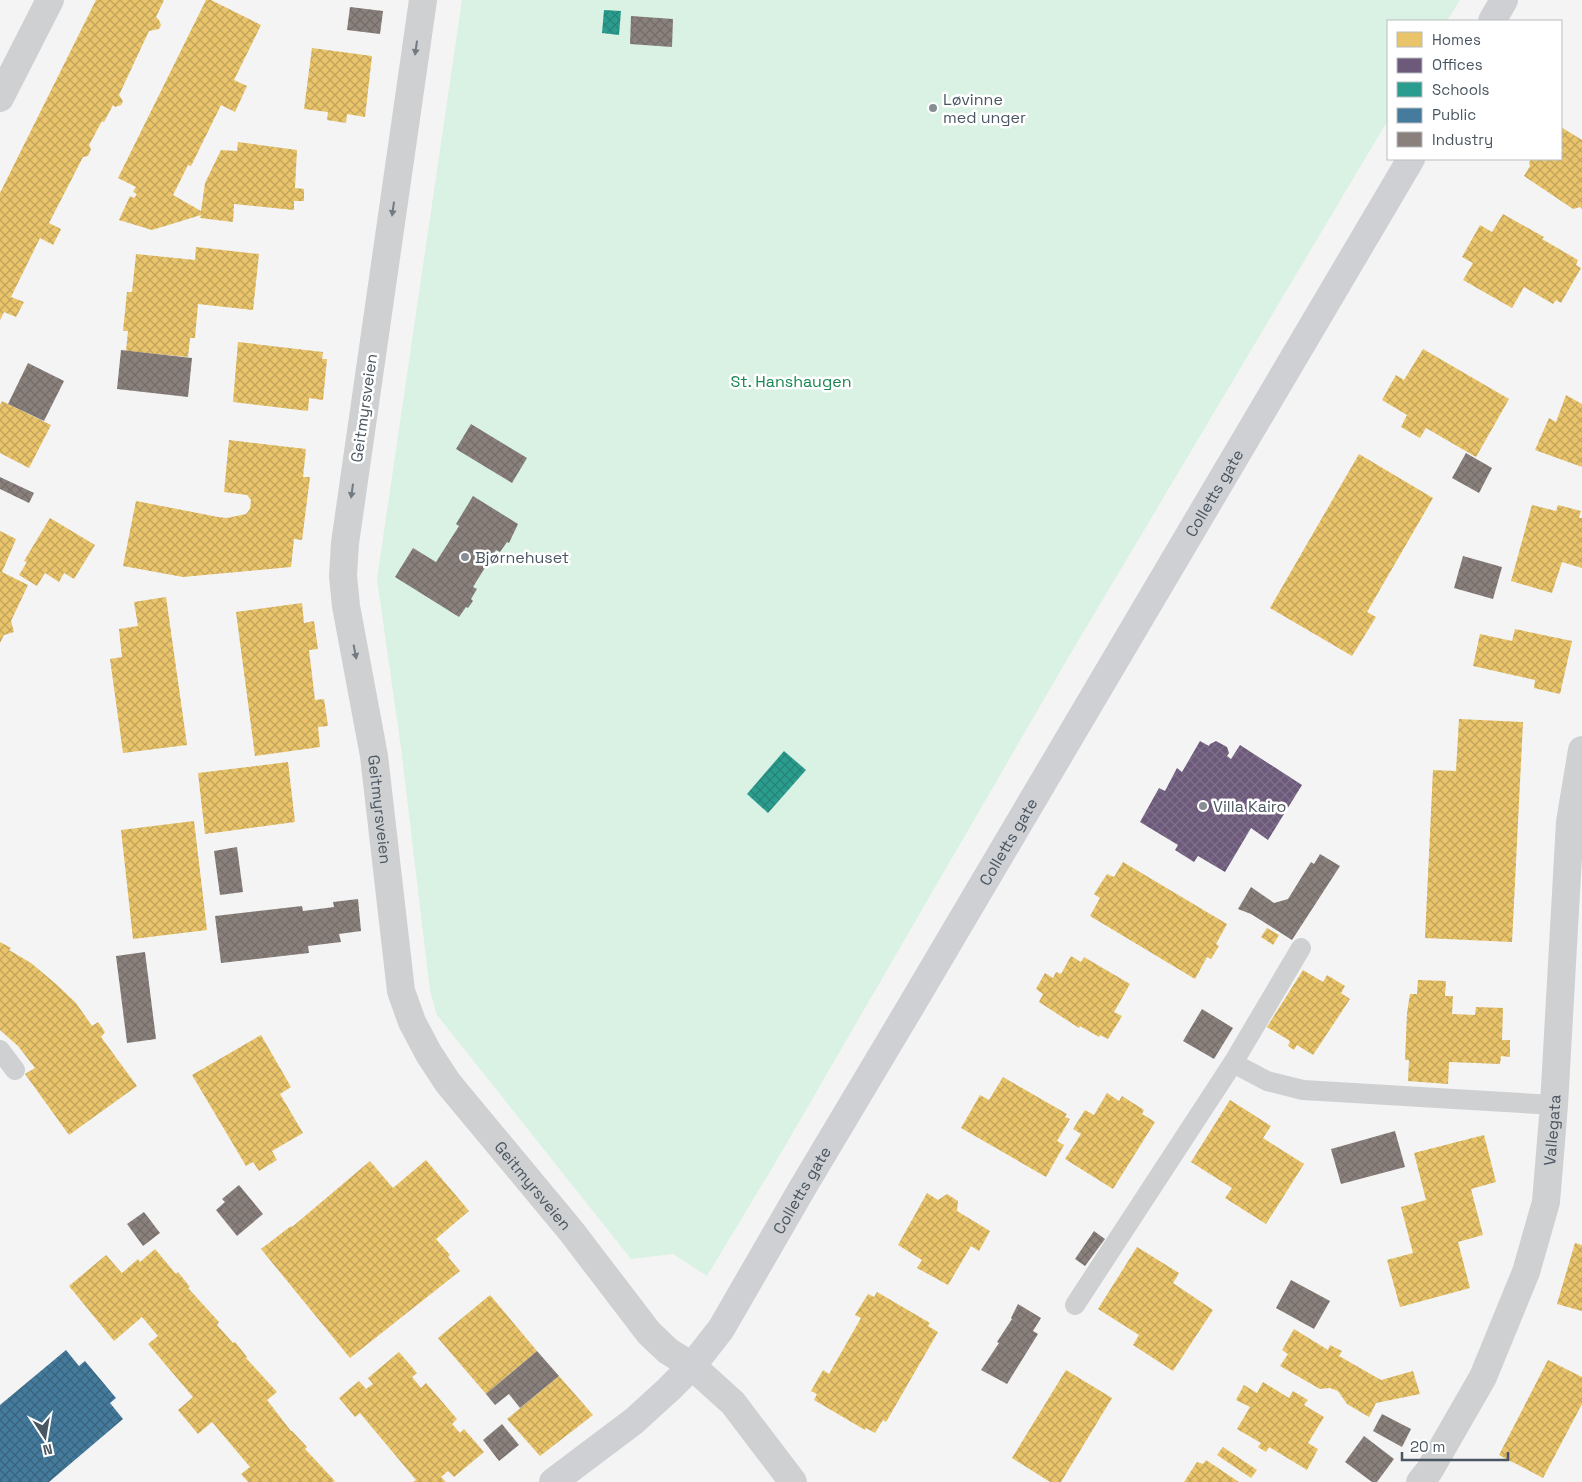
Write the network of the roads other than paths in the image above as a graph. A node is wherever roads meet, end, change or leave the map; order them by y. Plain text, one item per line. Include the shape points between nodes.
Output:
1 (50, 0) edge
2 (423, 0) edge
3 (1504, 0) edge
4 (1493, 20) edge
5 (0, 98) edge
6 (1410, 160) edge
7 (1582, 750) edge
8 (1579, 782) edge
9 (1301, 948) dead end
10 (0, 1050) edge
11 (1233, 1063) junction
12 (15, 1070) dead end
13 (1554, 1105) junction
14 (1075, 1305) dead end
15 (692, 1366) junction
16 (1430, 1478) edge
17 (553, 1482) edge
18 (792, 1482) edge

1 - 5 street
2 -> 15 street, Geitmyrsveien via 345,543 343,576 374,756 401,991 412,1022 448,1083 571,1231 648,1333
3 - 4 main road
6 - 15 main road, Colletts gate via 721,1329
7 - 8 street, Vallegata
8 - 13 street, Vallegata via 1570,822
9 - 11 lane
10 - 12 lane
11 - 13 lane via 1267,1081 1303,1090
11 - 14 lane
13 - 16 street, Vallegata via 1546,1202 1526,1272 1483,1377
15 - 17 main road, Colletts gate via 634,1421
15 - 18 street, Geitmyrsveien via 733,1403

